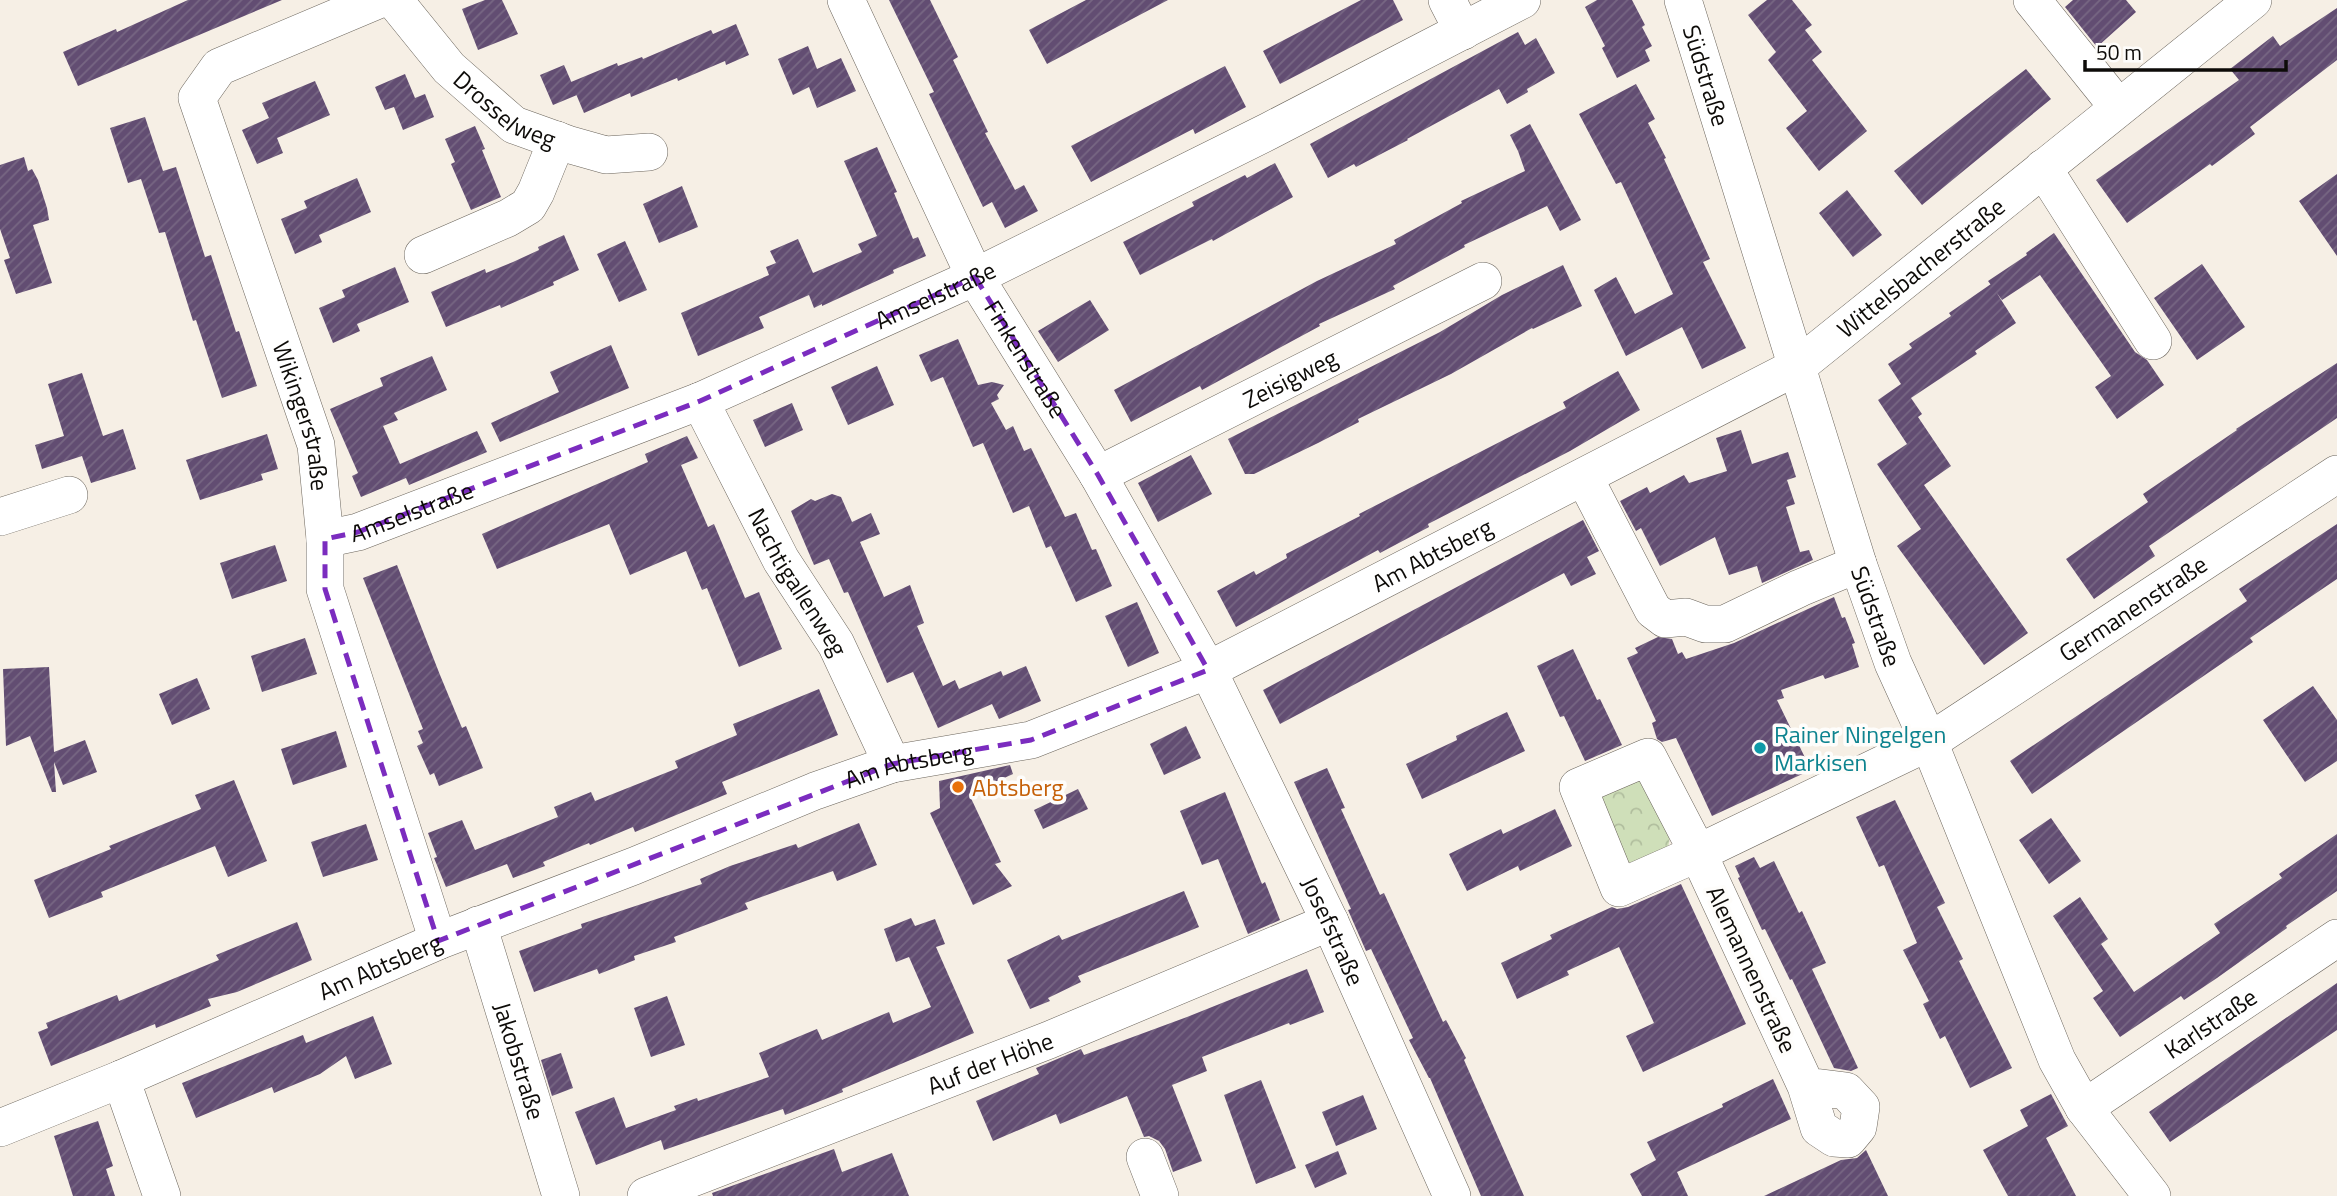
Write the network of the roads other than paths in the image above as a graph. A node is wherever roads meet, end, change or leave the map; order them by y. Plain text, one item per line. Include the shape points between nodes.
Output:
1 (378, 0) edge
2 (394, 0) edge
3 (846, 0) edge
4 (1522, 0) edge
5 (1683, 0) edge
6 (2032, 0) edge
7 (2253, 0) edge
8 (1455, 15) edge
9 (2118, 107) junction
10 (557, 140) junction
11 (649, 152) dead end
12 (2043, 168) junction
13 (423, 255) dead end
14 (975, 277) junction
15 (1483, 281) dead end
16 (2153, 341) dead end
17 (1798, 366) junction
18 (700, 401) junction
19 (2337, 474) edge
20 (1098, 475) junction
21 (1584, 477) junction
22 (69, 495) dead end
23 (0, 517) edge
24 (325, 539) junction
25 (1858, 564) junction
26 (1208, 670) junction
27 (1929, 742) junction
28 (892, 764) junction
29 (1330, 922) junction
30 (478, 925) junction
31 (2337, 938) edge
32 (438, 941) junction
33 (121, 1079) junction
34 (1807, 1086) dead end
35 (2084, 1108) junction
36 (0, 1128) edge
37 (1145, 1157) dead end
38 (162, 1196) edge
39 (561, 1196) edge
40 (646, 1196) edge
41 (1160, 1196) edge
42 (1452, 1196) edge
43 (2152, 1196) edge

1 - 24 street, Wikingerstraße via 219,67 197,98 316,445
2 - 10 street, Drosselweg via 449,68 514,125
3 - 14 street, Finkenstraße
4 - 8 street, Amselstraße
5 - 17 street, Südstraße
6 - 9 street
7 - 9 street, Wittelsbacherstraße
8 - 14 street, Amselstraße via 1269,131
9 - 12 street, Wittelsbacherstraße
10 - 11 street, Drosselweg via 606,155
10 - 13 street via 528,206
12 - 16 street
12 - 17 street, Wittelsbacherstraße
14 - 18 street, Amselstraße
14 - 20 street, Finkenstraße
15 - 20 street, Zeisigweg
17 - 21 street, Am Abtsberg
17 - 25 street, Südstraße
18 - 24 street, Amselstraße via 358,532
18 - 28 street, Nachtigallenweg via 781,560 836,644
19 - 27 street, Germanenstraße
20 - 26 street, Finkenstraße
21 - 25 street via 1653,610 1665,619 1686,617 1705,624 1726,624
21 - 26 street, Am Abtsberg
22 - 23 street
24 - 32 street, Wikingerstraße via 325,589
25 - 27 street, Südstraße via 1893,663
26 - 28 street, Am Abtsberg via 1031,740
26 - 29 street, Josefstraße
27 - 34 street, Alemannenstraße via 1698,853
27 - 35 street, Südstraße via 2057,1060
28 - 30 street, Am Abtsberg
29 - 40 street, Auf der Höhe via 1049,1040
29 - 42 street, Josefstraße
30 - 32 street, Am Abtsberg
30 - 39 street, Jakobstraße
31 - 35 street, Karlstraße
32 - 33 street, Am Abtsberg
33 - 36 street, Am Abtsberg
33 - 38 street
35 - 43 street, Südstraße
37 - 41 street

